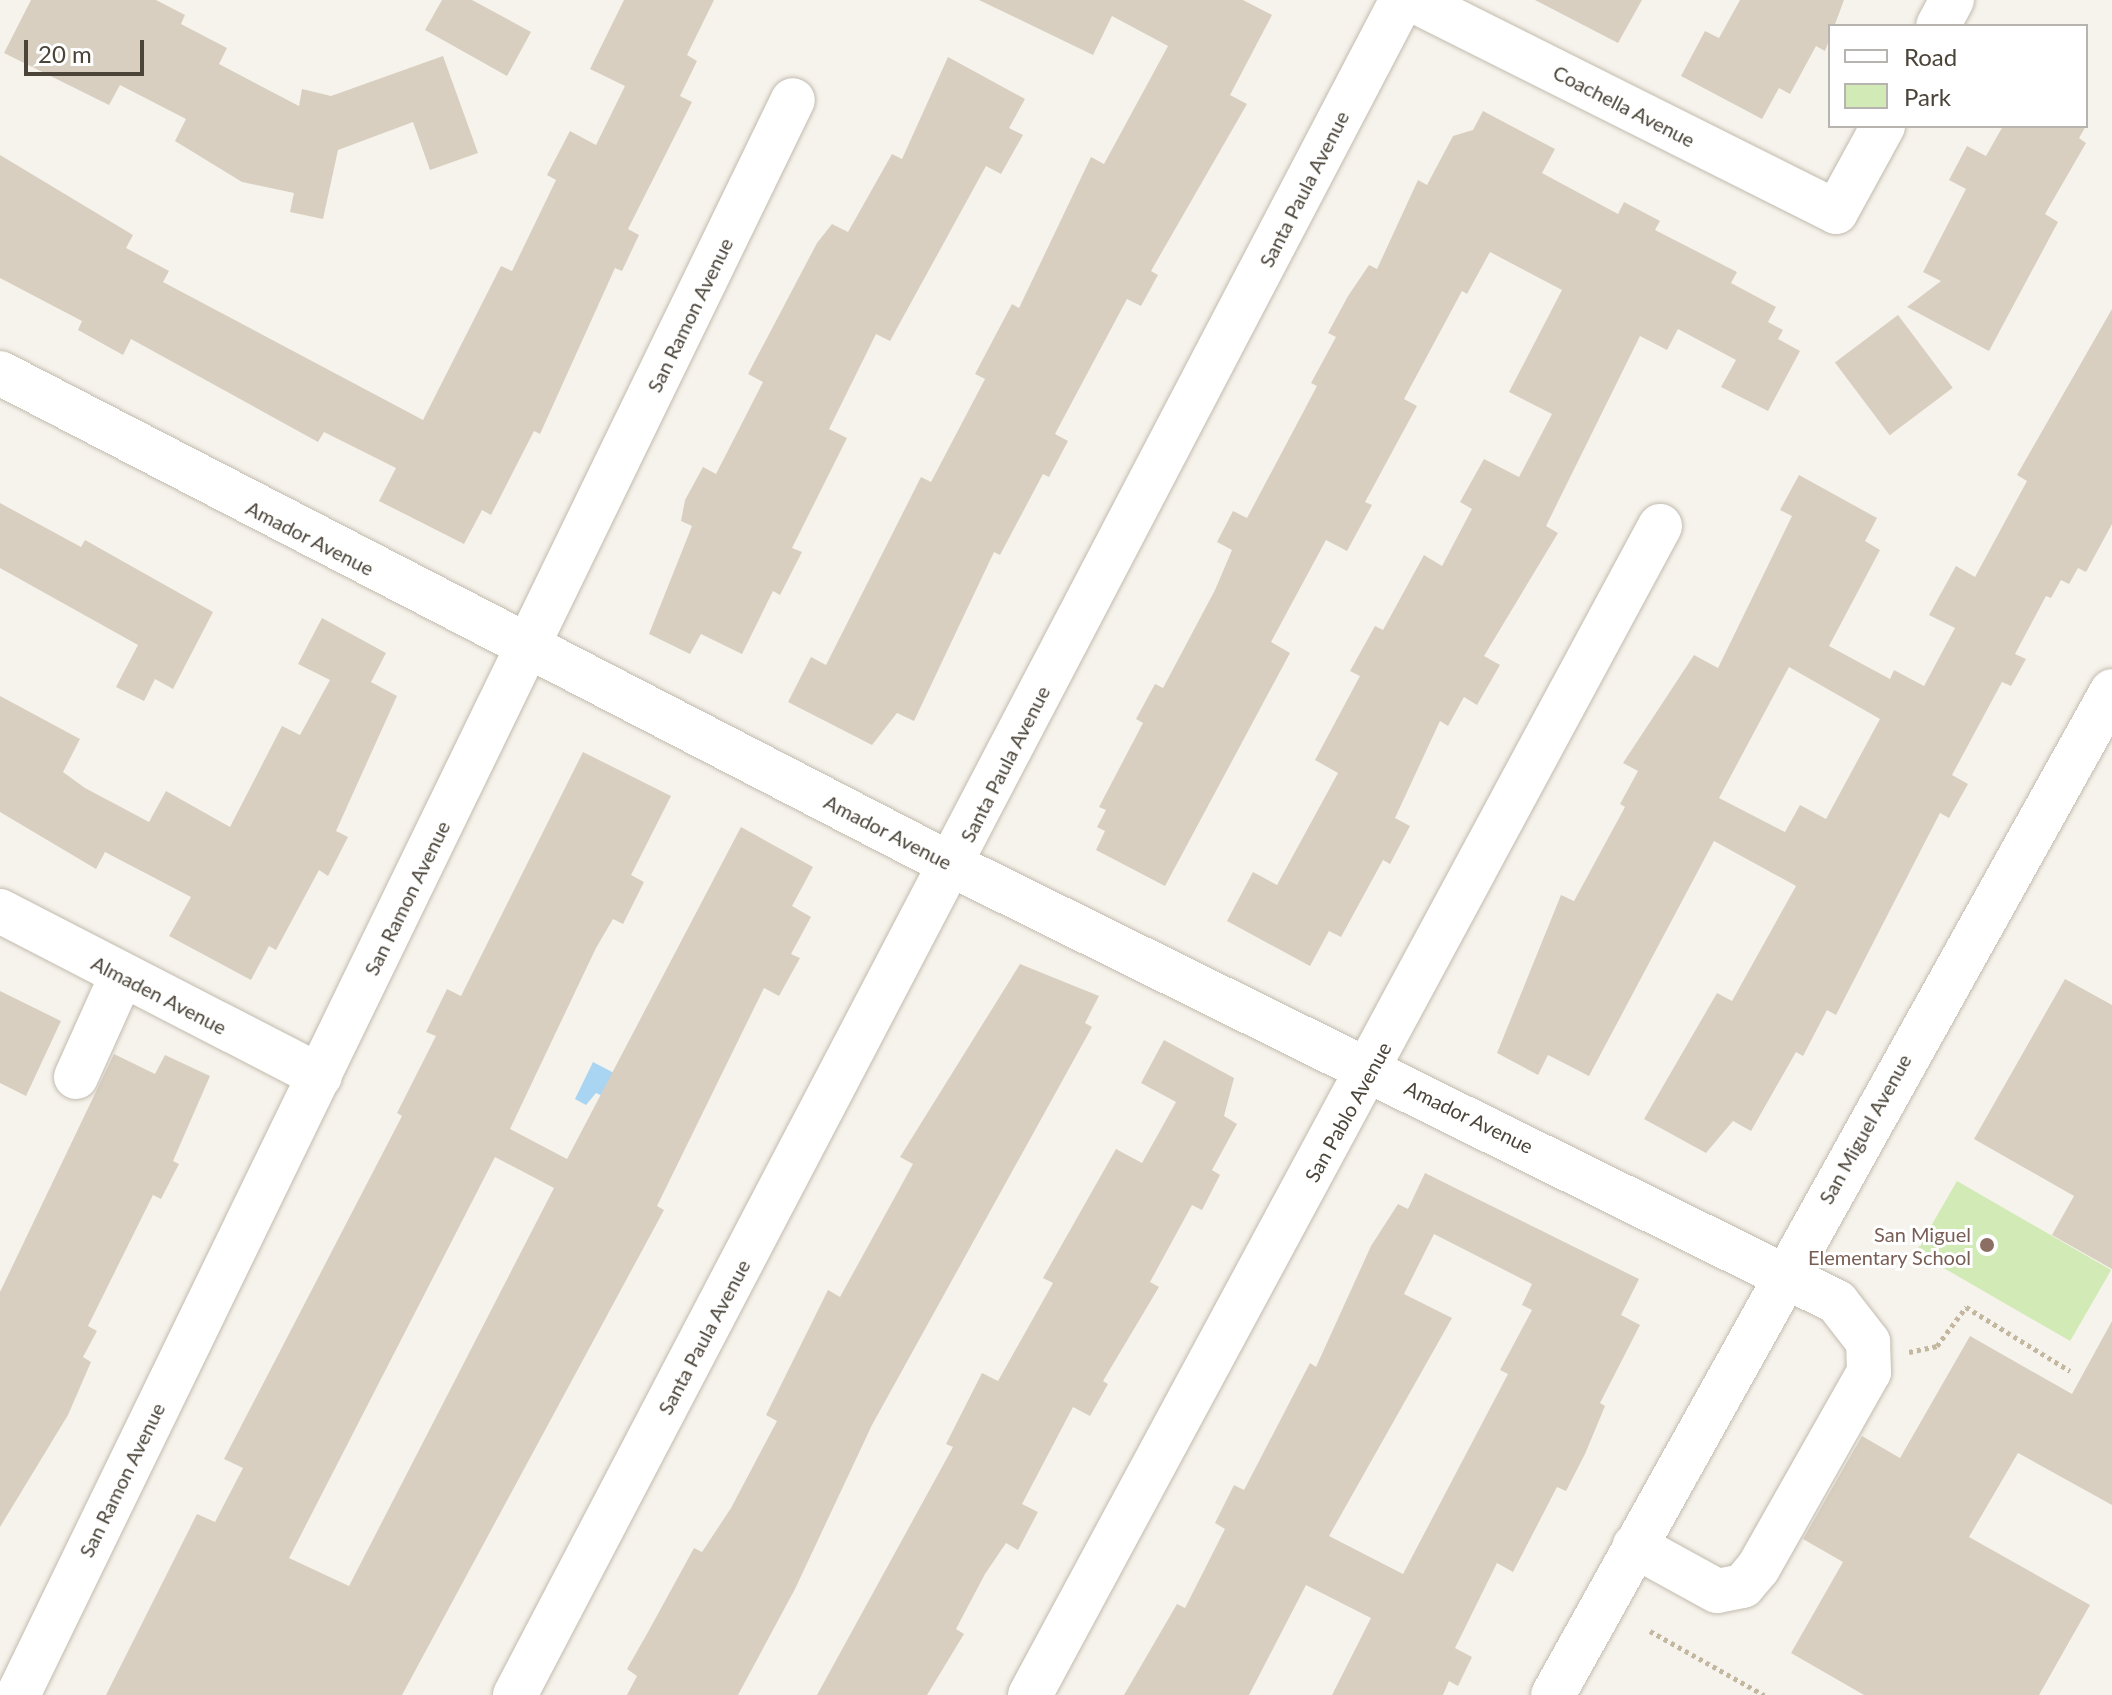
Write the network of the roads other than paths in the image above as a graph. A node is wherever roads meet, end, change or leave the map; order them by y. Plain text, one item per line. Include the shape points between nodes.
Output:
1 (1402, 0) edge
2 (1413, 0) edge
3 (1952, 0) edge
4 (1939, 24) edge
5 (793, 100) dead end
6 (1882, 128) edge
7 (0, 373) edge
8 (1660, 526) dead end
9 (529, 648) junction
10 (2112, 691) edge
11 (952, 865) junction
12 (0, 911) edge
13 (121, 977) junction
14 (1372, 1069) junction
15 (320, 1076) junction
16 (76, 1077) dead end
17 (1784, 1273) junction
18 (1635, 1546) junction
19 (18, 1695) edge
20 (515, 1695) edge
21 (1030, 1695) edge
22 (1553, 1695) edge

1 - 11 street, Santa Paula Avenue
2 - 6 street, Coachella Avenue via 1836,212
3 - 4 street
5 - 9 street, San Ramon Avenue
7 - 9 street, Amador Avenue
8 - 14 street, San Pablo Avenue
9 - 11 street, Amador Avenue
9 - 15 street, San Ramon Avenue
10 - 17 street, San Miguel Avenue
11 - 14 street, Amador Avenue
11 - 20 street, Santa Paula Avenue
12 - 13 street, Almaden Avenue
13 - 15 street, Almaden Avenue
13 - 16 street
14 - 17 street, Amador Avenue
14 - 21 street, San Pablo Avenue
15 - 19 street, San Ramon Avenue
17 - 18 street, San Miguel Avenue
17 - 18 street, Amador Avenue via 1837,1302 1868,1342 1869,1372 1743,1586 1717,1591
18 - 22 street, San Miguel Avenue

